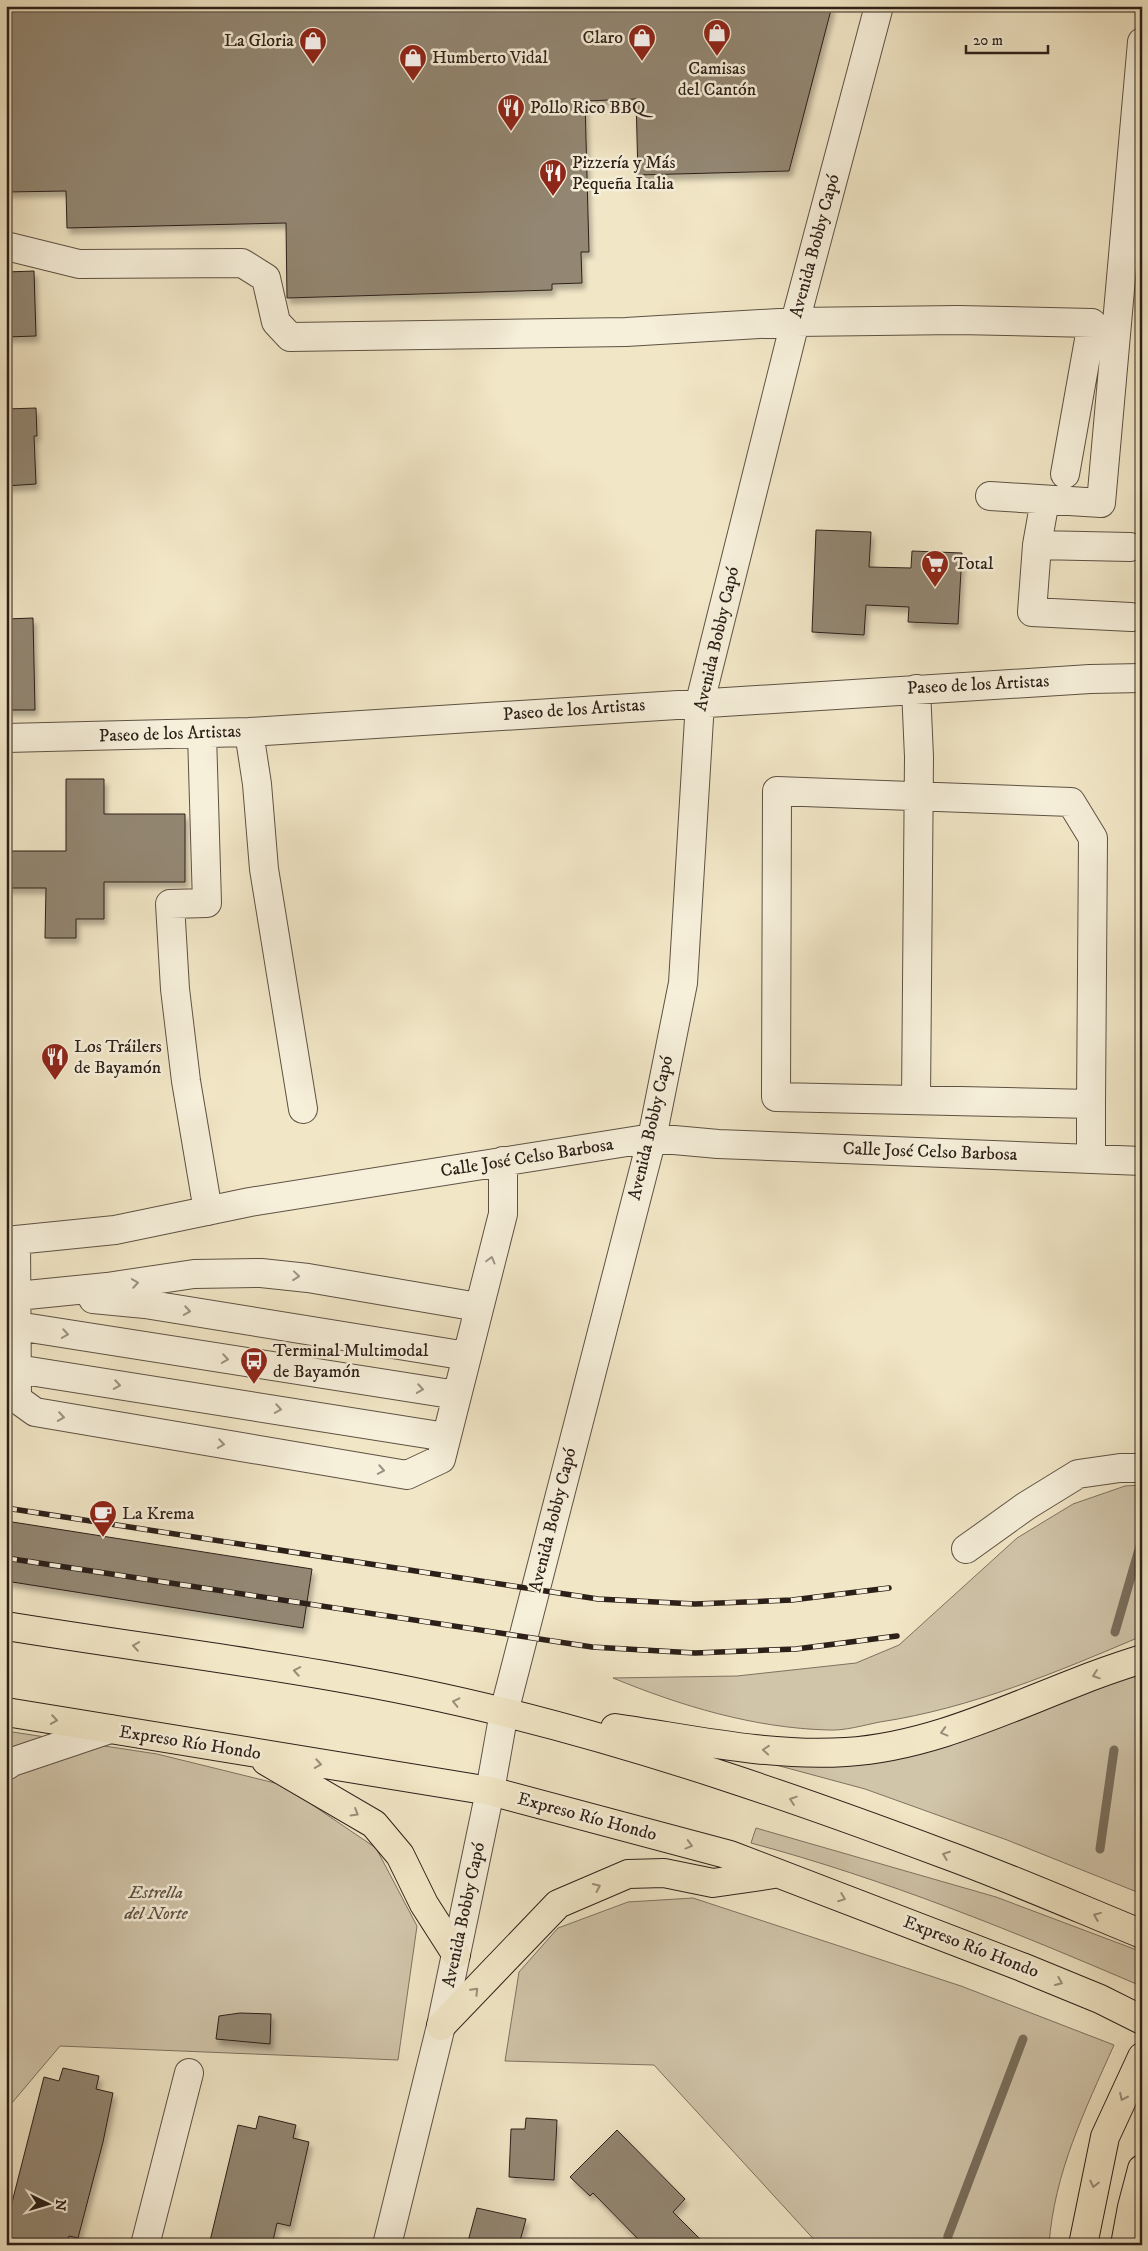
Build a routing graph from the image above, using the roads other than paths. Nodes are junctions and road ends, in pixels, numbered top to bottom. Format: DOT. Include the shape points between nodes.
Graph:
graph roads {
  1 [pos="879,6"];
  2 [pos="1142,42"];
  3 [pos="6,246"];
  4 [pos="794,322"];
  5 [pos="1065,474"];
  6 [pos="990,496"];
  7 [pos="1045,500"];
  8 [pos="1037,545"];
  9 [pos="1130,547"];
  10 [pos="1131,617"];
  11 [pos="1142,678"];
  12 [pos="916,689"];
  13 [pos="700,702"];
  14 [pos="248,732"];
  15 [pos="202,734"];
  16 [pos="6,738"];
  17 [pos="919,796"];
  18 [pos="916,1100"];
  19 [pos="1091,1104"];
  20 [pos="302,1109"];
  21 [pos="652,1138"];
  22 [pos="1091,1159"];
  23 [pos="503,1161"];
  24 [pos="1142,1161"];
  25 [pos="208,1211"];
  26 [pos="11,1240"];
  27 [pos="17,1296"];
  28 [pos="478,1308"];
  29 [pos="17,1326"];
  30 [pos="467,1356"];
  31 [pos="17,1369"];
  32 [pos="457,1395"];
  33 [pos="446,1437"];
  34 [pos="1142,1468"];
  35 [pos="966,1549"];
  36 [pos="6,1626"];
  37 [pos="1142,1659"];
  38 [pos="6,1712"];
  39 [pos="504,1712"];
  40 [pos="110,1729"];
  41 [pos="252,1753"];
  42 [pos="6,1766"];
  43 [pos="490,1792"];
  44 [pos="778,1873"];
  45 [pos="1142,1934"];
  46 [pos="456,1954"];
  47 [pos="1142,2020"];
  48 [pos="441,2026"];
  49 [pos="1142,2057"];
  50 [pos="189,2073"];
  51 [pos="1142,2169"];
  52 [pos="145,2245"];
  53 [pos="387,2245"];
  54 [pos="1083,2245"];
  55 [pos="1126,2245"];
  1 -- 4 [label="street, Avenida Bobby Capó"];
  2 -- 7 [label="street" via="1101,503"];
  3 -- 4 [label="street" via="79,264 242,263 266,278 276,322 290,337 626,332"];
  4 -- 5 [label="street" via="958,320 1092,323"];
  4 -- 13 [label="street, Avenida Bobby Capó"];
  6 -- 7 [label="street"];
  7 -- 8 [label="street"];
  8 -- 9 [label="street"];
  8 -- 10 [label="street" via="1032,612"];
  11 -- 12 [label="street, Paseo de los Artistas" via="1090,678"];
  12 -- 13 [label="street, Paseo de los Artistas"];
  12 -- 17 [label="street"];
  13 -- 14 [label="street, Paseo de los Artistas"];
  13 -- 21 [label="street, Avenida Bobby Capó" via="683,983"];
  14 -- 15 [label="street, Paseo de los Artistas"];
  14 -- 20 [label="street" via="257,784 264,869"];
  15 -- 16 [label="street, Paseo de los Artistas"];
  15 -- 25 [label="street" via="207,902 170,904 175,989 186,1081"];
  17 -- 18 [label="street"];
  17 -- 18 [label="street" via="777,791 776,1096"];
  17 -- 19 [label="street" via="1071,802 1093,838"];
  18 -- 19 [label="street"];
  19 -- 22 [label="street"];
  21 -- 22 [label="street, Calle José Celso Barbosa" via="718,1144"];
  21 -- 23 [label="street, Calle José Celso Barbosa"];
  21 -- 39 [label="street, Avenida Bobby Capó"];
  22 -- 24 [label="street, Calle José Celso Barbosa"];
  23 -- 25 [label="street, Calle José Celso Barbosa"];
  28 -- 23 [label="street, one-way" via="503,1214"];
  25 -- 26 [label="street, Calle José Celso Barbosa" via="115,1230"];
  26 -- 27 [label="street"];
  27 -- 28 [label="street, one-way" via="194,1274 261,1273 308,1278"];
  27 -- 29 [label="street"];
  27 -- 30 [label="street, one-way" via="77,1297 145,1304"];
  28 -- 30 [label="street"];
  29 -- 31 [label="street"];
  29 -- 32 [label="street, one-way"];
  30 -- 32 [label="street"];
  31 -- 33 [label="street, one-way"];
  31 -- 33 [label="street, one-way" via="17,1399 35,1412 408,1475 441,1459"];
  32 -- 33 [label="street"];
  34 -- 35 [label="street" via="1078,1474"];
  39 -- 36 [label="highway, one-way" via="220,1657"];
  37 -- 39 [label="highway, one-way" via="1078,1681 974,1724 848,1752 816,1754 758,1749"];
  38 -- 40 [label="highway, Expreso Río Hondo, one-way"];
  39 -- 43 [label="street, Avenida Bobby Capó"];
  45 -- 39 [label="highway, one-way" via="945,1854 684,1762"];
  40 -- 41 [label="highway, Expreso Río Hondo"];
  40 -- 42 [label="street"];
  41 -- 43 [label="highway, Expreso Río Hondo, one-way"];
  41 -- 46 [label="highway, one-way" via="374,1824 400,1855 424,1904"];
  43 -- 44 [label="highway, Expreso Río Hondo, one-way" via="730,1855"];
  43 -- 46 [label="street, Avenida Bobby Capó"];
  44 -- 47 [label="highway, Expreso Río Hondo, one-way" via="1022,1967"];
  48 -- 44 [label="highway, one-way" via="558,1904 628,1874 664,1873 713,1883"];
  46 -- 48 [label="street, Avenida Bobby Capó"];
  48 -- 53 [label="street, Avenida Bobby Capó"];
  49 -- 54 [label="highway, one-way" via="1105,2137"];
  50 -- 52 [label="street"];
  51 -- 55 [label="highway"];
}
